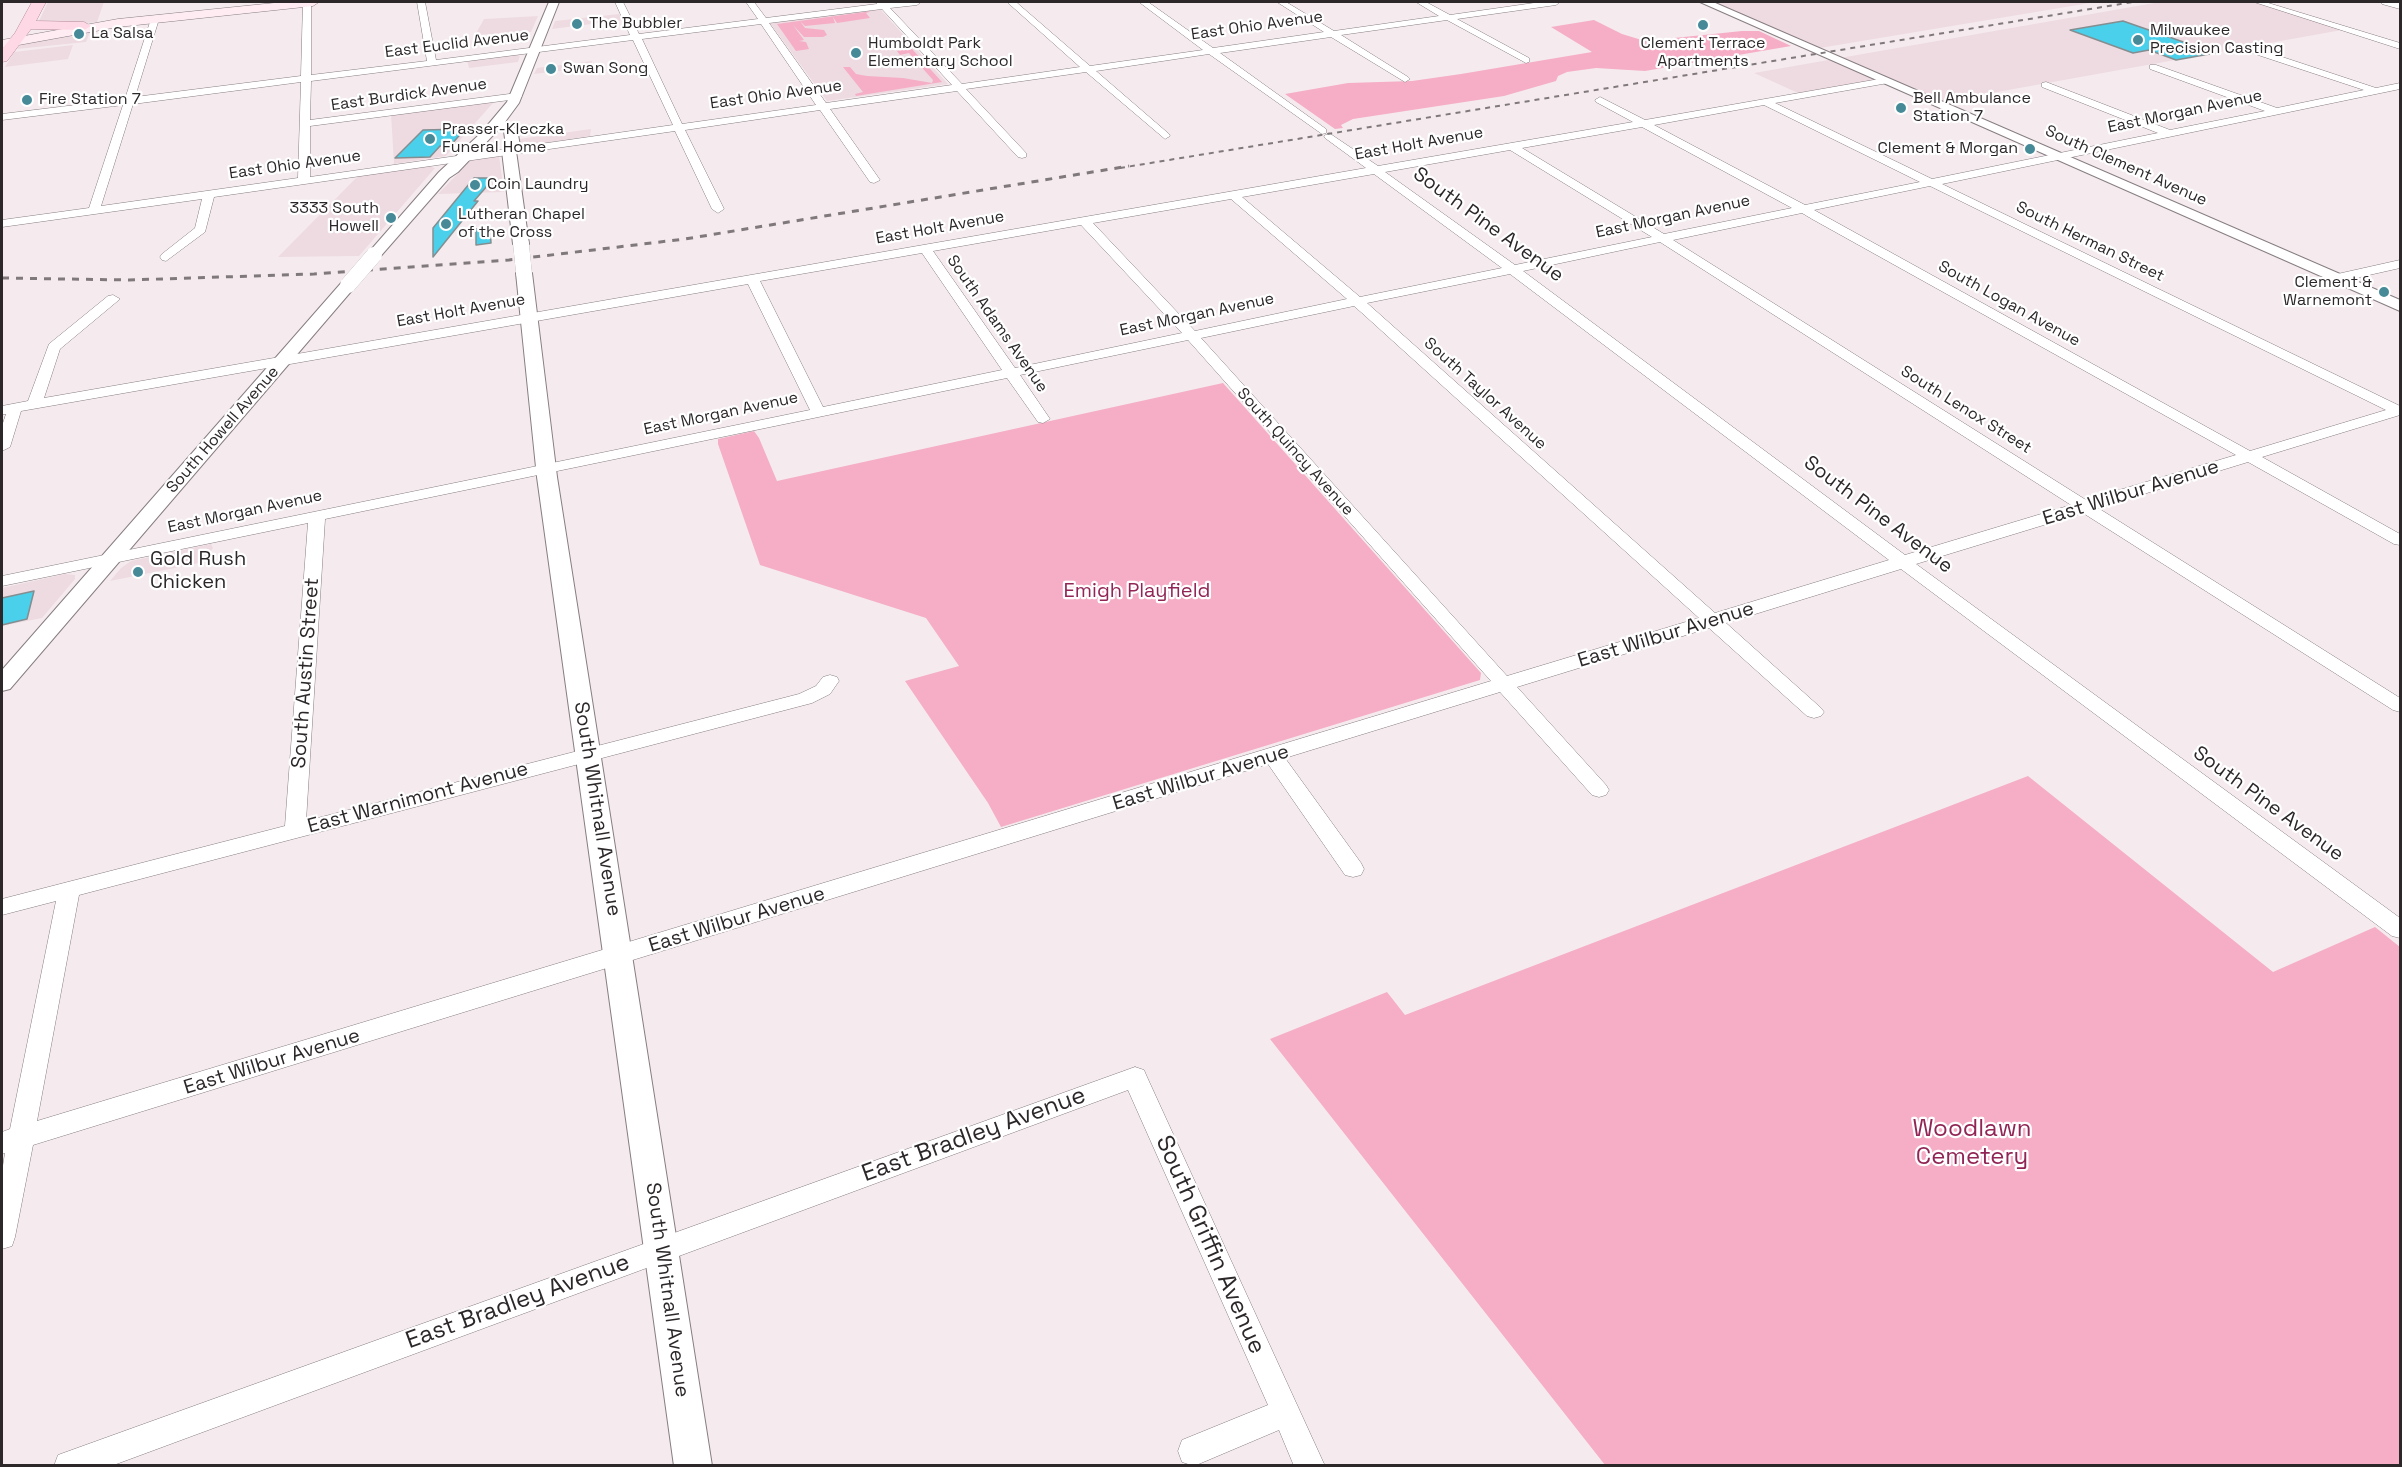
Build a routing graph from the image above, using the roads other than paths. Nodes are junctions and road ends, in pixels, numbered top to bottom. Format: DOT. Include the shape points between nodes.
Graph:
graph roads {
  1 [pos="39,2"];
  2 [pos="307,2"];
  3 [pos="313,2"];
  4 [pos="421,2"];
  5 [pos="554,2"];
  6 [pos="619,2"];
  7 [pos="750,2"];
  8 [pos="917,2"];
  9 [pos="1011,2"];
  10 [pos="1143,2"];
  11 [pos="1281,2"];
  12 [pos="1420,2"];
  13 [pos="1556,2"];
  14 [pos="1705,2"];
  15 [pos="2258,2"];
  16 [pos="2385,2"];
  17 [pos="882,4"];
  18 [pos="2400,6"];
  19 [pos="1446,17"];
  20 [pos="155,19"];
  21 [pos="763,21"];
  22 [pos="117,23"];
  23 [pos="84,26"];
  24 [pos="13,31"];
  25 [pos="1331,33"];
  26 [pos="636,36"];
  27 [pos="2400,46"];
  28 [pos="533,49"];
  29 [pos="2249,49"];
  30 [pos="1209,50"];
  31 [pos="2,58"];
  32 [pos="1526,60"];
  33 [pos="436,62"];
  34 [pos="2153,67"];
  35 [pos="1087,68"];
  36 [pos="305,79"];
  37 [pos="1405,80"];
  38 [pos="1885,81"];
  39 [pos="2046,85"];
  40 [pos="958,86"];
  41 [pos="2400,86"];
  42 [pos="2375,91"];
  43 [pos="511,96"];
  44 [pos="1600,100"];
  45 [pos="129,101"];
  46 [pos="1765,102"];
  47 [pos="823,105"];
  48 [pos="2275,111"];
  49 [pos="2,117"];
  50 [pos="497,123"];
  51 [pos="1642,123"];
  52 [pos="305,124"];
  53 [pos="678,126"];
  54 [pos="482,132"];
  55 [pos="2168,133"];
  56 [pos="1165,136"];
  57 [pos="1512,146"];
  58 [pos="509,151"];
  59 [pos="1022,155"];
  60 [pos="2057,156"];
  61 [pos="458,158"];
  62 [pos="1375,170"];
  63 [pos="304,180"];
  64 [pos="874,180"];
  65 [pos="1931,182"];
  66 [pos="209,194"];
  67 [pos="1233,195"];
  68 [pos="718,209"];
  69 [pos="1802,209"];
  70 [pos="94,211"];
  71 [pos="1084,221"];
  72 [pos="2,224"];
  73 [pos="1662,238"];
  74 [pos="925,249"];
  75 [pos="166,257"];
  76 [pos="2400,264"];
  77 [pos="1512,269"];
  78 [pos="2338,278"];
  79 [pos="752,279"];
  80 [pos="113,299"];
  81 [pos="1356,301"];
  82 [pos="2400,306"];
  83 [pos="528,318"];
  84 [pos="1191,335"];
  85 [pos="282,361"];
  86 [pos="1011,372"];
  87 [pos="34,405"];
  88 [pos="8,409"];
  89 [pos="2400,410"];
  90 [pos="818,412"];
  91 [pos="1043,419"];
  92 [pos="2,447"];
  93 [pos="2249,456"];
  94 [pos="546,468"];
  95 [pos="2085,507"];
  96 [pos="317,516"];
  97 [pos="2400,540"];
  98 [pos="111,558"];
  99 [pos="1904,563"];
  100 [pos="2,581"];
  101 [pos="1712,621"];
  102 [pos="830,681"];
  103 [pos="2,684"];
  104 [pos="1505,684"];
  105 [pos="2400,706"];
  106 [pos="1814,712"];
  107 [pos="588,753"];
  108 [pos="1273,756"];
  109 [pos="1599,790"];
  110 [pos="295,830"];
  111 [pos="1353,869"];
  112 [pos="69,890"];
  113 [pos="2,907"];
  114 [pos="2395,919"];
  115 [pos="619,956"];
  116 [pos="1135,1077"];
  117 [pos="11,1141"];
  118 [pos="2,1237"];
  119 [pos="661,1250"];
  120 [pos="1285,1413"];
  121 [pos="1193,1451"];
  122 [pos="69,1466"];
  123 [pos="693,1466"];
  124 [pos="1310,1466"];
  1 -- 24 [label="main road"];
  2 -- 3 [label="main road"];
  2 -- 20 [label="main road"];
  2 -- 36 [label="street"];
  4 -- 33 [label="street"];
  5 -- 28 [label="street, South Howell Avenue"];
  6 -- 26 [label="street"];
  7 -- 21 [label="street"];
  8 -- 17 [label="street, East Euclid Avenue"];
  9 -- 35 [label="street"];
  10 -- 30 [label="street, South Pine Avenue"];
  11 -- 25 [label="street"];
  12 -- 19 [label="street"];
  13 -- 19 [label="street, East Ohio Avenue"];
  14 -- 38 [label="street, South Clement Avenue"];
  15 -- 27 [label="street"];
  16 -- 18 [label="street"];
  17 -- 21 [label="street, East Euclid Avenue"];
  17 -- 40 [label="street"];
  19 -- 25 [label="street, East Ohio Avenue"];
  19 -- 32 [label="street"];
  20 -- 22 [label="main road"];
  20 -- 45 [label="street"];
  21 -- 26 [label="street, East Euclid Avenue"];
  21 -- 47 [label="street"];
  22 -- 23 [label="main road"];
  22 -- 24 [label="main road"];
  23 -- 24 [label="main road"];
  24 -- 31 [label="main road"];
  25 -- 30 [label="street, East Ohio Avenue"];
  25 -- 37 [label="street"];
  26 -- 28 [label="street, East Euclid Avenue"];
  26 -- 53 [label="street"];
  28 -- 33 [label="street, East Euclid Avenue"];
  28 -- 43 [label="street, South Howell Avenue" via="522,87"];
  29 -- 42 [label="street"];
  30 -- 35 [label="street, East Ohio Avenue"];
  30 -- 62 [label="street, South Pine Avenue"];
  33 -- 36 [label="street, East Euclid Avenue"];
  34 -- 48 [label="street"];
  35 -- 40 [label="street, East Ohio Avenue"];
  35 -- 56 [label="street"];
  36 -- 45 [label="street, East Euclid Avenue"];
  36 -- 52 [label="street"];
  38 -- 46 [label="street, East Holt Avenue"];
  38 -- 60 [label="street, South Clement Avenue"];
  39 -- 55 [label="street"];
  40 -- 47 [label="street, East Ohio Avenue"];
  40 -- 59 [label="street"];
  41 -- 42 [label="street, East Morgan Avenue"];
  42 -- 48 [label="street, East Morgan Avenue"];
  43 -- 50 [label="street, South Howell Avenue"];
  43 -- 52 [label="street, East Burdick Avenue"];
  43 -- 54 [label="street, South Howell Avenue"];
  44 -- 51 [label="street, South Logan Avenue"];
  45 -- 49 [label="street, East Euclid Avenue"];
  45 -- 70 [label="street"];
  46 -- 51 [label="street, East Holt Avenue"];
  46 -- 65 [label="street, South Herman Street"];
  47 -- 53 [label="street, East Ohio Avenue"];
  47 -- 64 [label="street"];
  48 -- 55 [label="street, East Morgan Avenue"];
  50 -- 54 [label="street, South Howell Avenue"];
  50 -- 58 [label="street, South Whitnall Avenue" via="510,129 513,146"];
  51 -- 57 [label="street, East Holt Avenue"];
  51 -- 69 [label="street, South Logan Avenue"];
  52 -- 63 [label="street"];
  53 -- 58 [label="street, East Ohio Avenue"];
  53 -- 68 [label="street"];
  54 -- 58 [label="street"];
  54 -- 61 [label="street, South Howell Avenue"];
  55 -- 60 [label="street, East Morgan Avenue"];
  57 -- 62 [label="street, East Holt Avenue"];
  57 -- 73 [label="street, South Lenox Street"];
  58 -- 61 [label="street, East Ohio Avenue"];
  58 -- 83 [label="street, South Whitnall Avenue, bridge"];
  60 -- 65 [label="street, East Morgan Avenue"];
  60 -- 78 [label="street, South Clement Avenue"];
  61 -- 63 [label="street, East Ohio Avenue"];
  61 -- 85 [label="street, South Howell Avenue, bridge" via="453,169"];
  62 -- 67 [label="street, East Holt Avenue"];
  62 -- 77 [label="street, South Pine Avenue"];
  63 -- 66 [label="street, East Ohio Avenue"];
  65 -- 69 [label="street, East Morgan Avenue"];
  65 -- 89 [label="street, South Herman Street"];
  66 -- 70 [label="street, East Ohio Avenue"];
  66 -- 75 [label="street" via="201,229"];
  67 -- 71 [label="street, East Holt Avenue"];
  67 -- 81 [label="street, South Taylor Avenue"];
  69 -- 73 [label="street, East Morgan Avenue"];
  69 -- 93 [label="street, South Logan Avenue"];
  70 -- 72 [label="street, East Ohio Avenue"];
  71 -- 74 [label="street, East Holt Avenue"];
  71 -- 84 [label="street, South Quincy Avenue"];
  73 -- 77 [label="street, East Morgan Avenue"];
  73 -- 95 [label="street, South Lenox Street"];
  74 -- 79 [label="street, East Holt Avenue"];
  74 -- 86 [label="street, South Adams Avenue"];
  76 -- 78 [label="street"];
  77 -- 81 [label="street, East Morgan Avenue"];
  77 -- 99 [label="street, South Pine Avenue"];
  78 -- 82 [label="street, South Clement Avenue"];
  79 -- 83 [label="street, East Holt Avenue"];
  79 -- 90 [label="street"];
  80 -- 87 [label="street" via="54,346"];
  81 -- 84 [label="street, East Morgan Avenue"];
  81 -- 101 [label="street, South Taylor Avenue"];
  83 -- 85 [label="street, East Holt Avenue"];
  83 -- 94 [label="street, South Whitnall Avenue"];
  84 -- 86 [label="street, East Morgan Avenue"];
  84 -- 104 [label="street, South Quincy Avenue"];
  85 -- 87 [label="street, East Holt Avenue"];
  85 -- 98 [label="street, South Howell Avenue"];
  86 -- 90 [label="street, East Morgan Avenue"];
  86 -- 91 [label="street, South Adams Avenue"];
  87 -- 88 [label="street, East Holt Avenue"];
  88 -- 92 [label="street"];
  89 -- 93 [label="street, East Wilbur Avenue"];
  90 -- 94 [label="street, East Morgan Avenue"];
  93 -- 95 [label="street, East Wilbur Avenue"];
  93 -- 97 [label="street, South Logan Avenue"];
  94 -- 96 [label="street, East Morgan Avenue"];
  94 -- 107 [label="street, South Whitnall Avenue"];
  95 -- 99 [label="street, East Wilbur Avenue"];
  95 -- 105 [label="street, South Lenox Street"];
  96 -- 98 [label="street, East Morgan Avenue"];
  96 -- 110 [label="street, South Austin Street"];
  98 -- 100 [label="street, East Morgan Avenue"];
  98 -- 103 [label="street, South Howell Avenue"];
  99 -- 101 [label="street, East Wilbur Avenue"];
  99 -- 114 [label="street, South Pine Avenue"];
  101 -- 104 [label="street, East Wilbur Avenue"];
  101 -- 106 [label="street, South Taylor Avenue"];
  102 -- 107 [label="street, East Warnimont Avenue" via="823,690 804,699"];
  104 -- 108 [label="street, East Wilbur Avenue"];
  104 -- 109 [label="street, South Quincy Avenue"];
  107 -- 110 [label="street, East Warnimont Avenue"];
  107 -- 115 [label="street, South Whitnall Avenue"];
  108 -- 111 [label="street"];
  108 -- 115 [label="street, East Wilbur Avenue"];
  110 -- 112 [label="street, East Warnimont Avenue"];
  112 -- 113 [label="street, East Warnimont Avenue"];
  112 -- 117 [label="street"];
  115 -- 117 [label="street, East Wilbur Avenue"];
  115 -- 119 [label="street, South Whitnall Avenue"];
  116 -- 119 [label="street, East Bradley Avenue"];
  116 -- 120 [label="street, South Griffin Avenue"];
  117 -- 118 [label="street"];
  119 -- 122 [label="street, East Bradley Avenue"];
  119 -- 123 [label="street, South Whitnall Avenue"];
  120 -- 121 [label="street"];
  120 -- 124 [label="street, South Griffin Avenue"];
}
